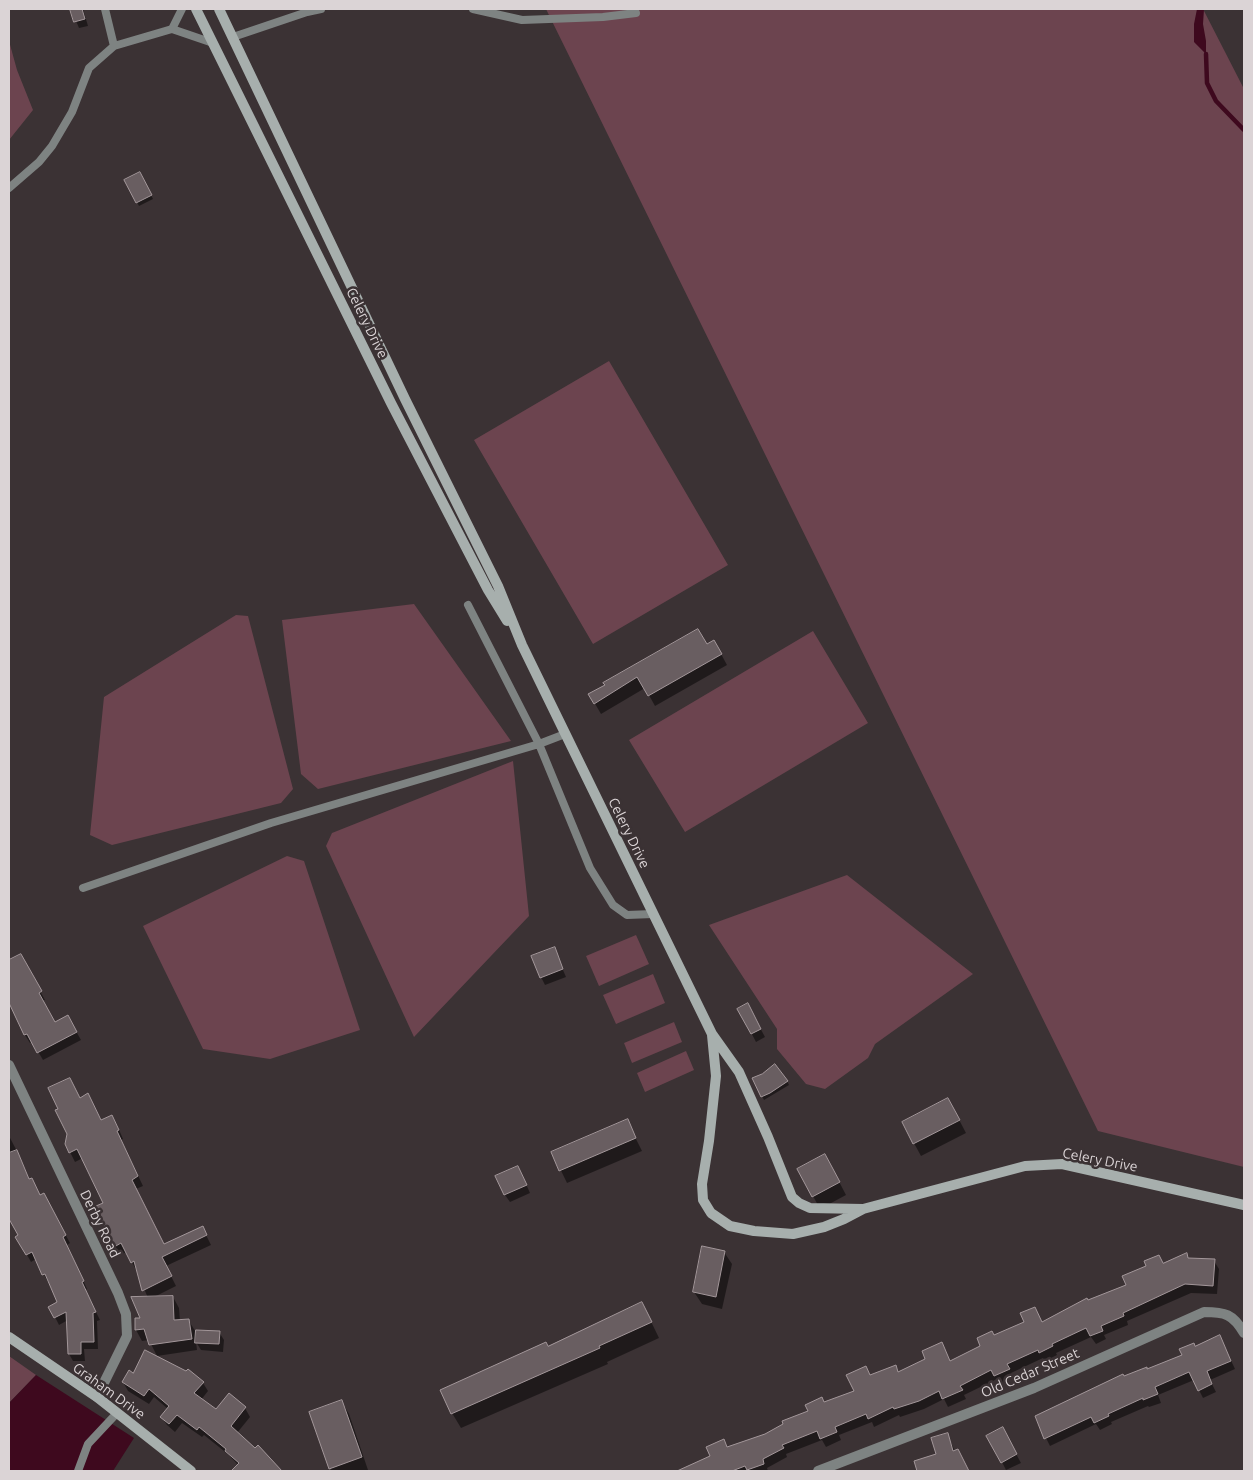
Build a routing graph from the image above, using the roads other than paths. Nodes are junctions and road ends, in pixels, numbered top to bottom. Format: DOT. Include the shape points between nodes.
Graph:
graph roads {
  1 [pos="105,9"];
  2 [pos="182,9"];
  3 [pos="196,9"];
  4 [pos="220,9"];
  5 [pos="321,9"];
  6 [pos="473,9"];
  7 [pos="636,12"];
  8 [pos="172,29"];
  9 [pos="233,37"];
  10 [pos="213,43"];
  11 [pos="114,46"];
  12 [pos="9,188"];
  13 [pos="468,604"];
  14 [pos="522,645"];
  15 [pos="565,734"];
  16 [pos="539,744"];
  17 [pos="83,888"];
  18 [pos="653,914"];
  19 [pos="712,1034"];
  20 [pos="9,1065"];
  21 [pos="1244,1205"];
  22 [pos="862,1209"];
  23 [pos="1244,1333"];
  24 [pos="9,1338"];
  25 [pos="97,1397"];
  26 [pos="117,1413"];
  27 [pos="78,1471"];
  28 [pos="191,1471"];
  29 [pos="818,1471"];
  1 -- 11 [label="lane"];
  2 -- 8 [label="lane"];
  3 -- 10 [label="street, Celery Drive"];
  4 -- 9 [label="street, Celery Drive"];
  5 -- 9 [label="lane"];
  6 -- 7 [label="lane" via="522,20 603,17"];
  8 -- 10 [label="lane"];
  8 -- 11 [label="lane"];
  9 -- 14 [label="street, Celery Drive" via="498,586"];
  10 -- 14 [label="street, Celery Drive" via="405,429 488,590"];
  11 -- 12 [label="lane" via="89,68 72,112 52,146"];
  13 -- 16 [label="lane"];
  14 -- 15 [label="street, Celery Drive"];
  15 -- 16 [label="lane"];
  15 -- 18 [label="street, Celery Drive"];
  16 -- 17 [label="lane" via="271,823"];
  16 -- 18 [label="lane" via="590,868 602,889 613,905 627,915"];
  18 -- 19 [label="street, Celery Drive"];
  19 -- 22 [label="street, Celery Drive" via="738,1072 792,1197 810,1208"];
  19 -- 22 [label="street, Celery Drive" via="716,1076 702,1184 703,1200 711,1212 730,1226 793,1234 844,1220"];
  20 -- 25 [label="street, Derby Road" via="126,1314 127,1336"];
  21 -- 22 [label="street, Celery Drive" via="1062,1164 1025,1166"];
  23 -- 29 [label="street, Old Cedar Street" via="1238,1321 1223,1312 1204,1312 1034,1388"];
  24 -- 25 [label="street, Graham Drive"];
  25 -- 26 [label="street, Graham Drive"];
  26 -- 27 [label="lane" via="88,1444"];
  26 -- 28 [label="street, Graham Drive"];
}
